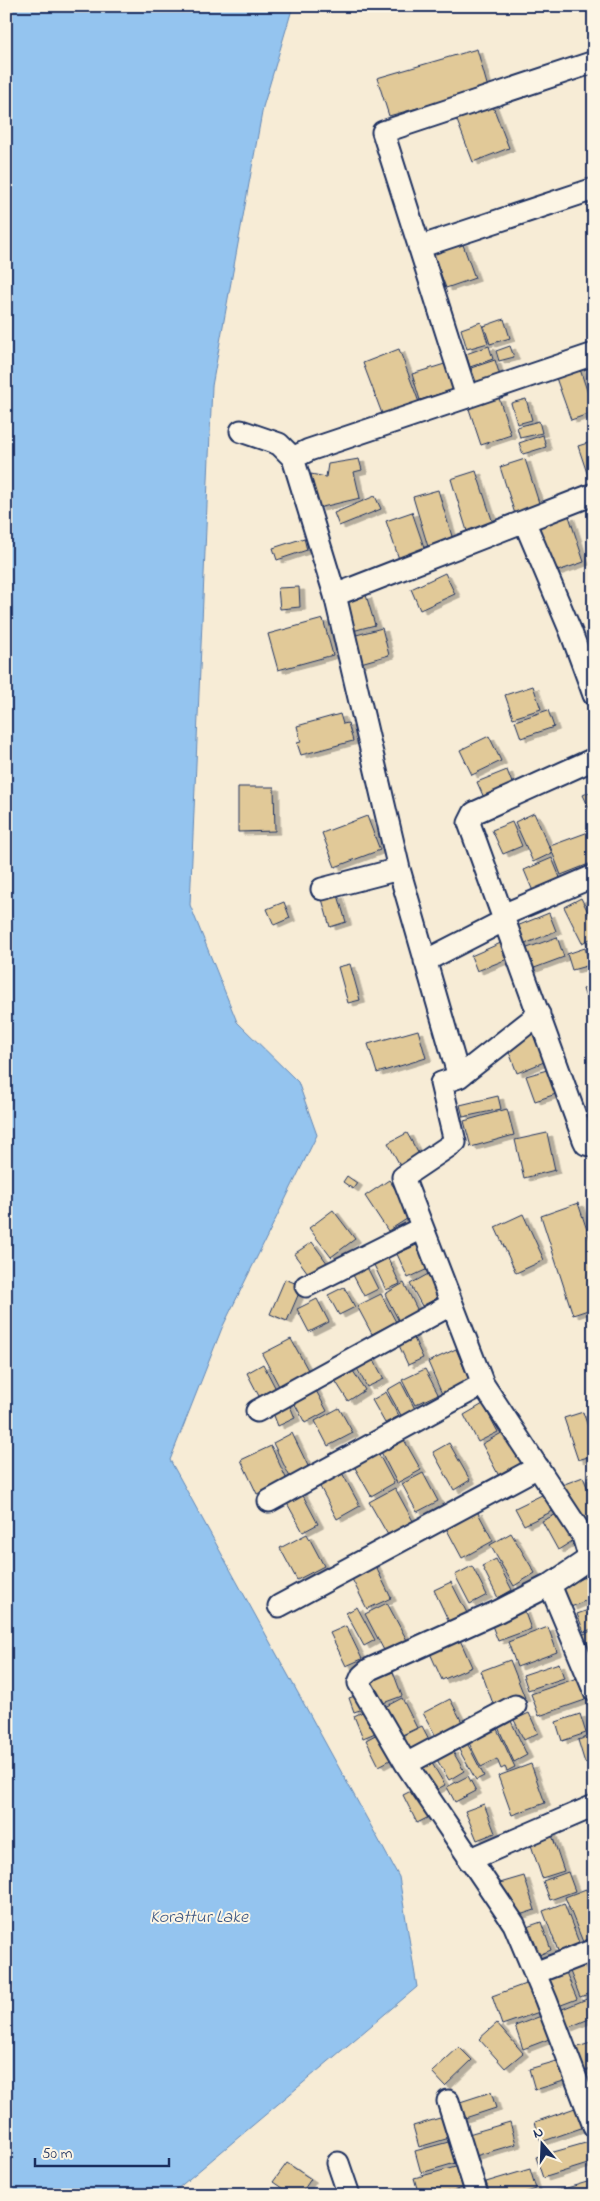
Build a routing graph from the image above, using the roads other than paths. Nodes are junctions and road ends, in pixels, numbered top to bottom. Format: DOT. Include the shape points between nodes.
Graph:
graph roads {
  1 [pos="594,62"];
  2 [pos="594,189"];
  3 [pos="419,247"];
  4 [pos="594,354"];
  5 [pos="466,396"];
  6 [pos="241,431"];
  7 [pos="293,458"];
  8 [pos="594,494"];
  9 [pos="525,523"];
  10 [pos="335,595"];
  11 [pos="594,695"];
  12 [pos="594,759"];
  13 [pos="399,869"];
  14 [pos="594,876"];
  15 [pos="322,890"];
  16 [pos="504,917"];
  17 [pos="425,961"];
  18 [pos="540,1014"];
  19 [pos="459,1077"];
  20 [pos="594,1146"];
  21 [pos="422,1228"];
  22 [pos="306,1286"];
  23 [pos="452,1304"];
  24 [pos="483,1384"];
  25 [pos="257,1412"];
  26 [pos="538,1466"];
  27 [pos="269,1501"];
  28 [pos="589,1534"];
  29 [pos="550,1585"];
  30 [pos="279,1606"];
  31 [pos="594,1690"];
  32 [pos="516,1706"];
  33 [pos="406,1764"];
  34 [pos="594,1806"];
  35 [pos="469,1860"];
  36 [pos="594,1950"];
  37 [pos="534,1973"];
  38 [pos="448,2101"];
  39 [pos="594,2126"];
  40 [pos="338,2163"];
  41 [pos="350,2195"];
  42 [pos="477,2195"];
  1 -- 3 [label="street" via="383,132"];
  2 -- 3 [label="street"];
  3 -- 5 [label="street"];
  4 -- 5 [label="street"];
  5 -- 7 [label="street"];
  6 -- 7 [label="street" via="279,444"];
  7 -- 10 [label="street"];
  8 -- 9 [label="street"];
  9 -- 10 [label="street"];
  9 -- 11 [label="street"];
  10 -- 13 [label="street"];
  12 -- 16 [label="street" via="471,816 469,823"];
  13 -- 15 [label="street"];
  13 -- 17 [label="street"];
  14 -- 16 [label="street"];
  16 -- 17 [label="street"];
  16 -- 18 [label="street"];
  17 -- 19 [label="street"];
  18 -- 19 [label="street"];
  18 -- 20 [label="street" via="584,1140"];
  19 -- 21 [label="street" via="441,1083 455,1142 403,1177"];
  21 -- 22 [label="street"];
  21 -- 23 [label="street"];
  23 -- 24 [label="street"];
  23 -- 25 [label="street"];
  24 -- 26 [label="street"];
  24 -- 27 [label="street"];
  26 -- 28 [label="street"];
  26 -- 30 [label="street"];
  28 -- 29 [label="street" via="587,1560"];
  29 -- 31 [label="street"];
  29 -- 33 [label="street" via="377,1665 362,1676 359,1683"];
  32 -- 33 [label="street"];
  33 -- 35 [label="street"];
  34 -- 35 [label="street"];
  35 -- 37 [label="street" via="514,1924"];
  36 -- 37 [label="street"];
  37 -- 39 [label="street"];
  38 -- 42 [label="street"];
  40 -- 41 [label="street"];
}
